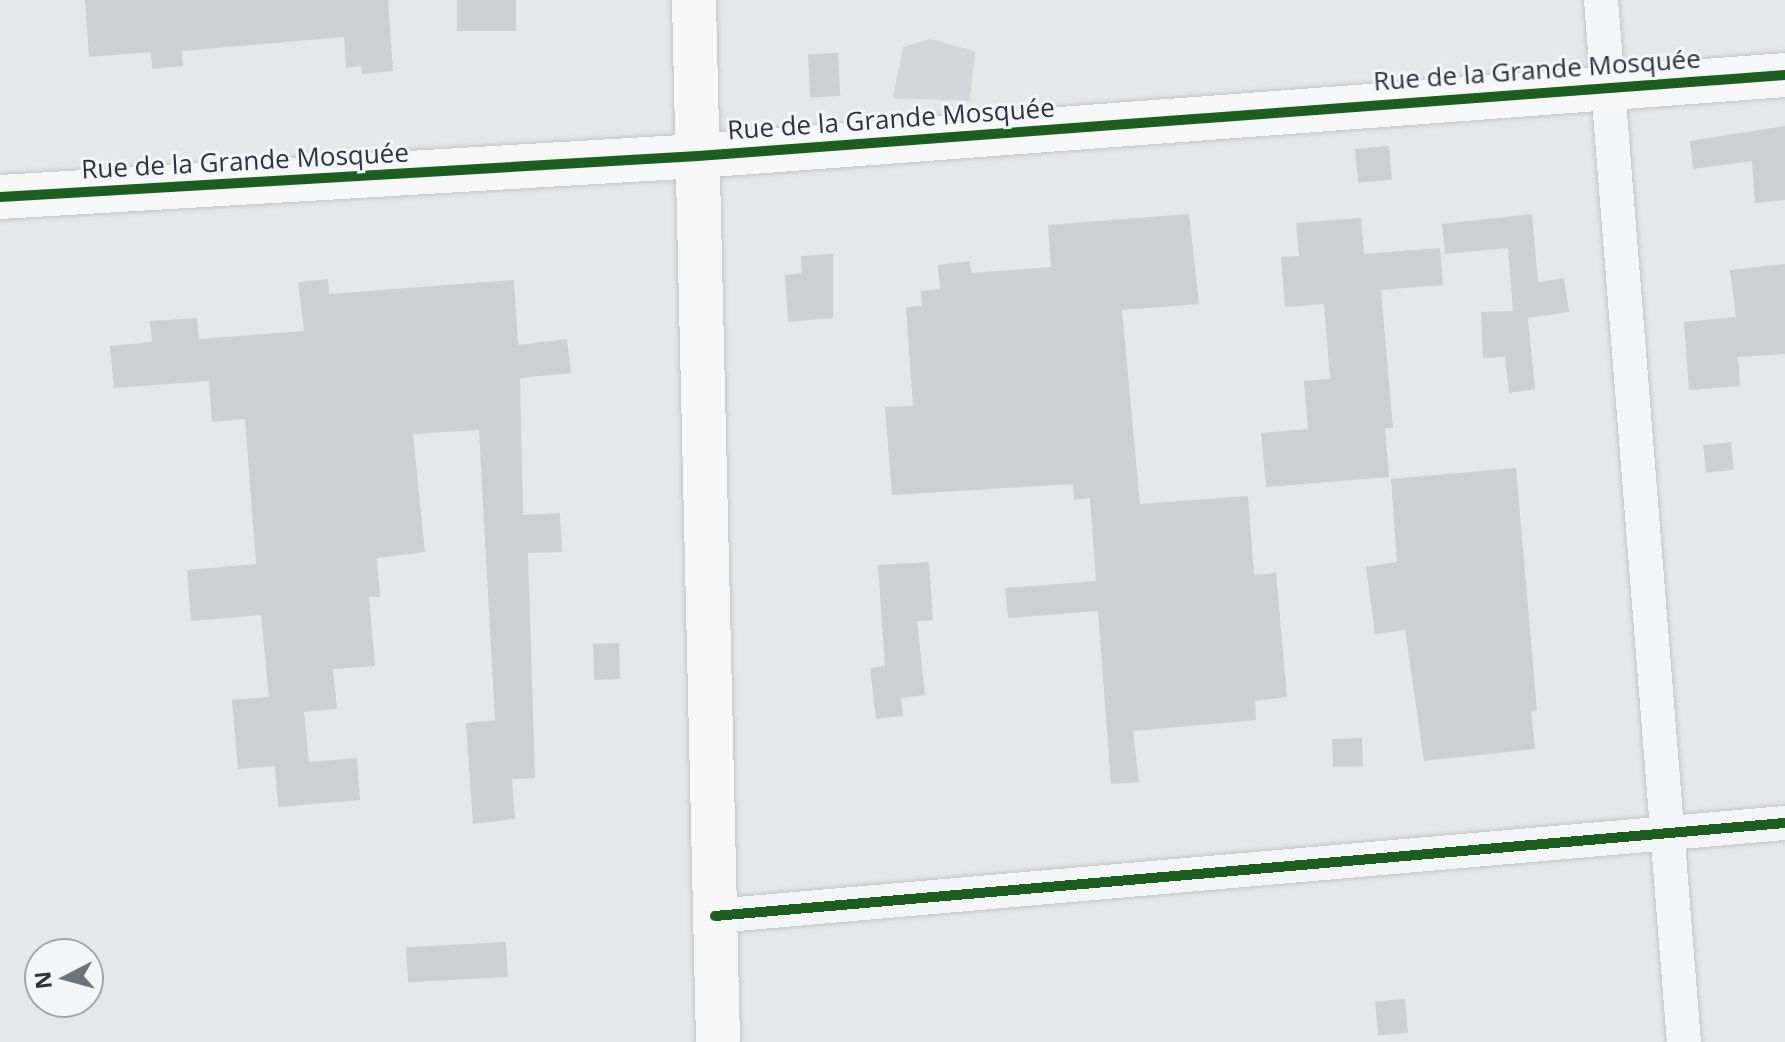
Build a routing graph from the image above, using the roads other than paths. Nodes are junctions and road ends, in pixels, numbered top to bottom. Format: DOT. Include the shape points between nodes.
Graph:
graph roads {
  1 [pos="694,0"];
  2 [pos="1601,0"];
  3 [pos="1785,75"];
  4 [pos="1607,86"];
  5 [pos="698,156"];
  6 [pos="0,197"];
  7 [pos="1785,823"];
  8 [pos="1664,833"];
  9 [pos="715,916"];
  10 [pos="718,1042"];
  11 [pos="1684,1042"];
  1 -- 5 [label="street"];
  2 -- 4 [label="street"];
  3 -- 4 [label="street, Rue de la Grande Mosquée"];
  4 -- 5 [label="street, Rue de la Grande Mosquée"];
  4 -- 8 [label="street"];
  5 -- 6 [label="street, Rue de la Grande Mosquée"];
  5 -- 9 [label="street"];
  7 -- 8 [label="street"];
  8 -- 9 [label="street"];
  8 -- 11 [label="street"];
  9 -- 10 [label="street"];
}
